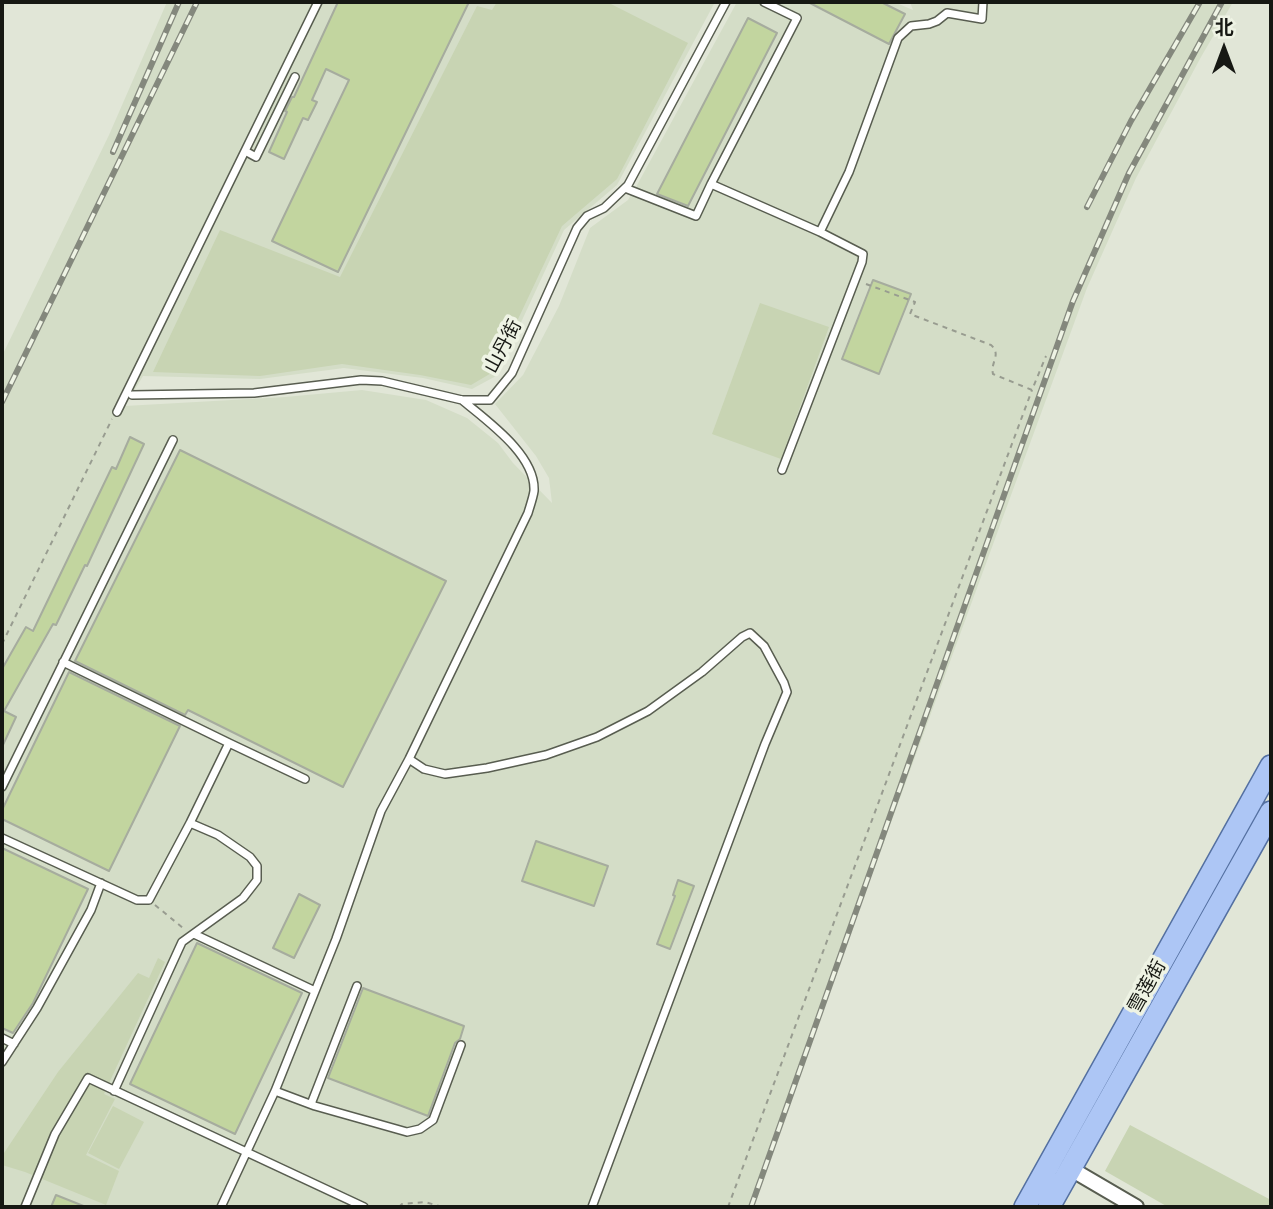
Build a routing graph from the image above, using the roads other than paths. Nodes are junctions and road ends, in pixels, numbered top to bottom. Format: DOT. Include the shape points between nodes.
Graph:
graph roads {
  1 [pos="318,2"];
  2 [pos="726,2"];
  3 [pos="764,2"];
  4 [pos="983,2"];
  5 [pos="295,77"];
  6 [pos="278,84"];
  7 [pos="289,90"];
  8 [pos="245,151"];
  9 [pos="711,184"];
  10 [pos="625,188"];
  11 [pos="820,232"];
  12 [pos="132,395"];
  13 [pos="463,400"];
  14 [pos="117,412"];
  15 [pos="173,440"];
  16 [pos="782,470"];
  17 [pos="63,662"];
  18 [pos="229,743"];
  19 [pos="409,759"];
  20 [pos="1271,766"];
  21 [pos="305,779"];
  22 [pos="2,787"];
  23 [pos="1271,812"];
  24 [pos="190,823"];
  25 [pos="2,838"];
  26 [pos="102,883"];
  27 [pos="194,934"];
  28 [pos="357,986"];
  29 [pos="315,991"];
  30 [pos="2,1038"];
  31 [pos="14,1044"];
  32 [pos="461,1045"];
  33 [pos="2,1062"];
  34 [pos="114,1091"];
  35 [pos="275,1091"];
  36 [pos="311,1104"];
  37 [pos="247,1153"];
  38 [pos="1071,1169"];
  39 [pos="25,1207"];
  40 [pos="221,1207"];
  41 [pos="364,1207"];
  42 [pos="593,1207"];
  43 [pos="1025,1207"];
  44 [pos="1049,1207"];
  45 [pos="1136,1207"];
  1 -- 6 [label="lane"];
  2 -- 10 [label="lane, 山丹街"];
  3 -- 9 [label="lane" via="797,18"];
  4 -- 11 [label="lane" via="982,19 947,13 929,24 911,26 898,38 849,172"];
  5 -- 7 [label="lane"];
  6 -- 7 [label="lane"];
  6 -- 8 [label="lane"];
  7 -- 8 [label="lane" via="256,157"];
  8 -- 14 [label="lane"];
  9 -- 10 [label="lane" via="696,216"];
  9 -- 11 [label="lane"];
  10 -- 13 [label="lane, 山丹街" via="577,228 512,373 490,400"];
  11 -- 16 [label="lane" via="863,254 862,262"];
  12 -- 13 [label="lane, 山丹街" via="254,393 361,380"];
  13 -- 19 [label="lane" via="512,443 531,472 534,491 528,513"];
  15 -- 17 [label="lane"];
  17 -- 18 [label="lane"];
  17 -- 22 [label="lane"];
  18 -- 21 [label="lane"];
  18 -- 24 [label="lane"];
  19 -- 29 [label="lane" via="381,811"];
  19 -- 42 [label="lane" via="445,774 546,755 597,737 649,711 750,633 764,646 784,683 787,692"];
  20 -- 43 [label="main road, 雪莲街"];
  23 -- 38 [label="main road, 雪莲街"];
  24 -- 26 [label="lane" via="149,900 136,900"];
  24 -- 27 [label="lane" via="218,835 257,866 257,880 243,898"];
  25 -- 26 [label="lane"];
  26 -- 31 [label="lane"];
  27 -- 29 [label="lane"];
  27 -- 34 [label="lane" via="182,942"];
  28 -- 36 [label="lane"];
  29 -- 35 [label="lane"];
  30 -- 31 [label="lane"];
  31 -- 33 [label="lane"];
  32 -- 36 [label="lane" via="433,1120 420,1129 407,1132"];
  34 -- 37 [label="lane"];
  34 -- 39 [label="lane" via="88,1078 55,1134"];
  35 -- 36 [label="lane"];
  35 -- 37 [label="lane"];
  37 -- 40 [label="lane"];
  37 -- 41 [label="lane"];
  38 -- 44 [label="main road, 雪莲街"];
  38 -- 45 [label="street"];
}
